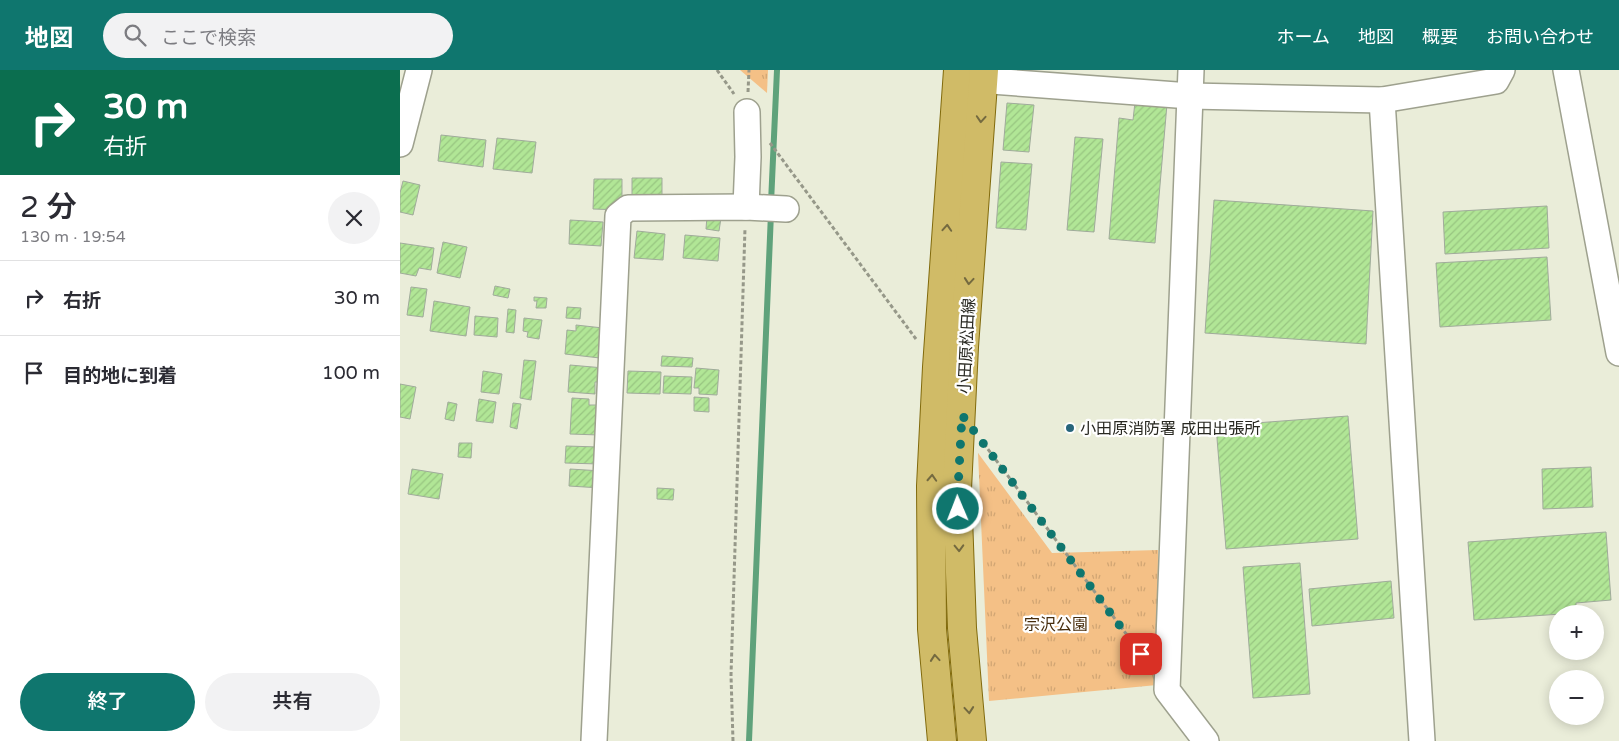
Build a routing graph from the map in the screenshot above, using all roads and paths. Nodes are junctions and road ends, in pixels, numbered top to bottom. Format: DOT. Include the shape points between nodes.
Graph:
graph roads {
  1 [pos="419,70"];
  2 [pos="717,70"];
  3 [pos="1191,70"];
  4 [pos="1502,70"];
  5 [pos="1566,70"];
  6 [pos="957,74"];
  7 [pos="984,75"];
  8 [pos="1190,96"];
  9 [pos="1382,100"];
  10 [pos="747,112"];
  11 [pos="768,141"];
  12 [pos="400,144"];
  13 [pos="746,207"];
  14 [pos="786,209"];
  15 [pos="1619,353"];
  16 [pos="937,367"];
  17 [pos="962,415"];
  18 [pos="1167,690"];
  19 [pos="1200,740"];
  20 [pos="594,741"];
  21 [pos="733,741"];
  22 [pos="942,741"];
  23 [pos="972,741"];
  24 [pos="1422,741"];
  1 -- 12 [label="street"];
  2 -- 10 [label="path"];
  3 -- 8 [label="street"];
  4 -- 9 [label="street" via="1496,81"];
  5 -- 15 [label="street"];
  6 -- 7 [label="street"];
  16 -- 6 [label="main road, 小田原松田線, one-way"];
  7 -- 8 [label="street"];
  7 -- 17 [label="main road, 小田原松田線, one-way"];
  8 -- 9 [label="street"];
  8 -- 18 [label="street"];
  9 -- 24 [label="street"];
  10 -- 13 [label="street"];
  11 -- 16 [label="path"];
  13 -- 14 [label="street"];
  13 -- 20 [label="street" via="628,208 618,216"];
  13 -- 21 [label="path" via="731,674"];
  22 -- 16 [label="main road, 小田原松田線, one-way" via="932,619 931,486"];
  17 -- 18 [label="path"];
  17 -- 23 [label="main road, 小田原松田線, one-way" via="958,499 962,628"];
  18 -- 19 [label="street"];
}
